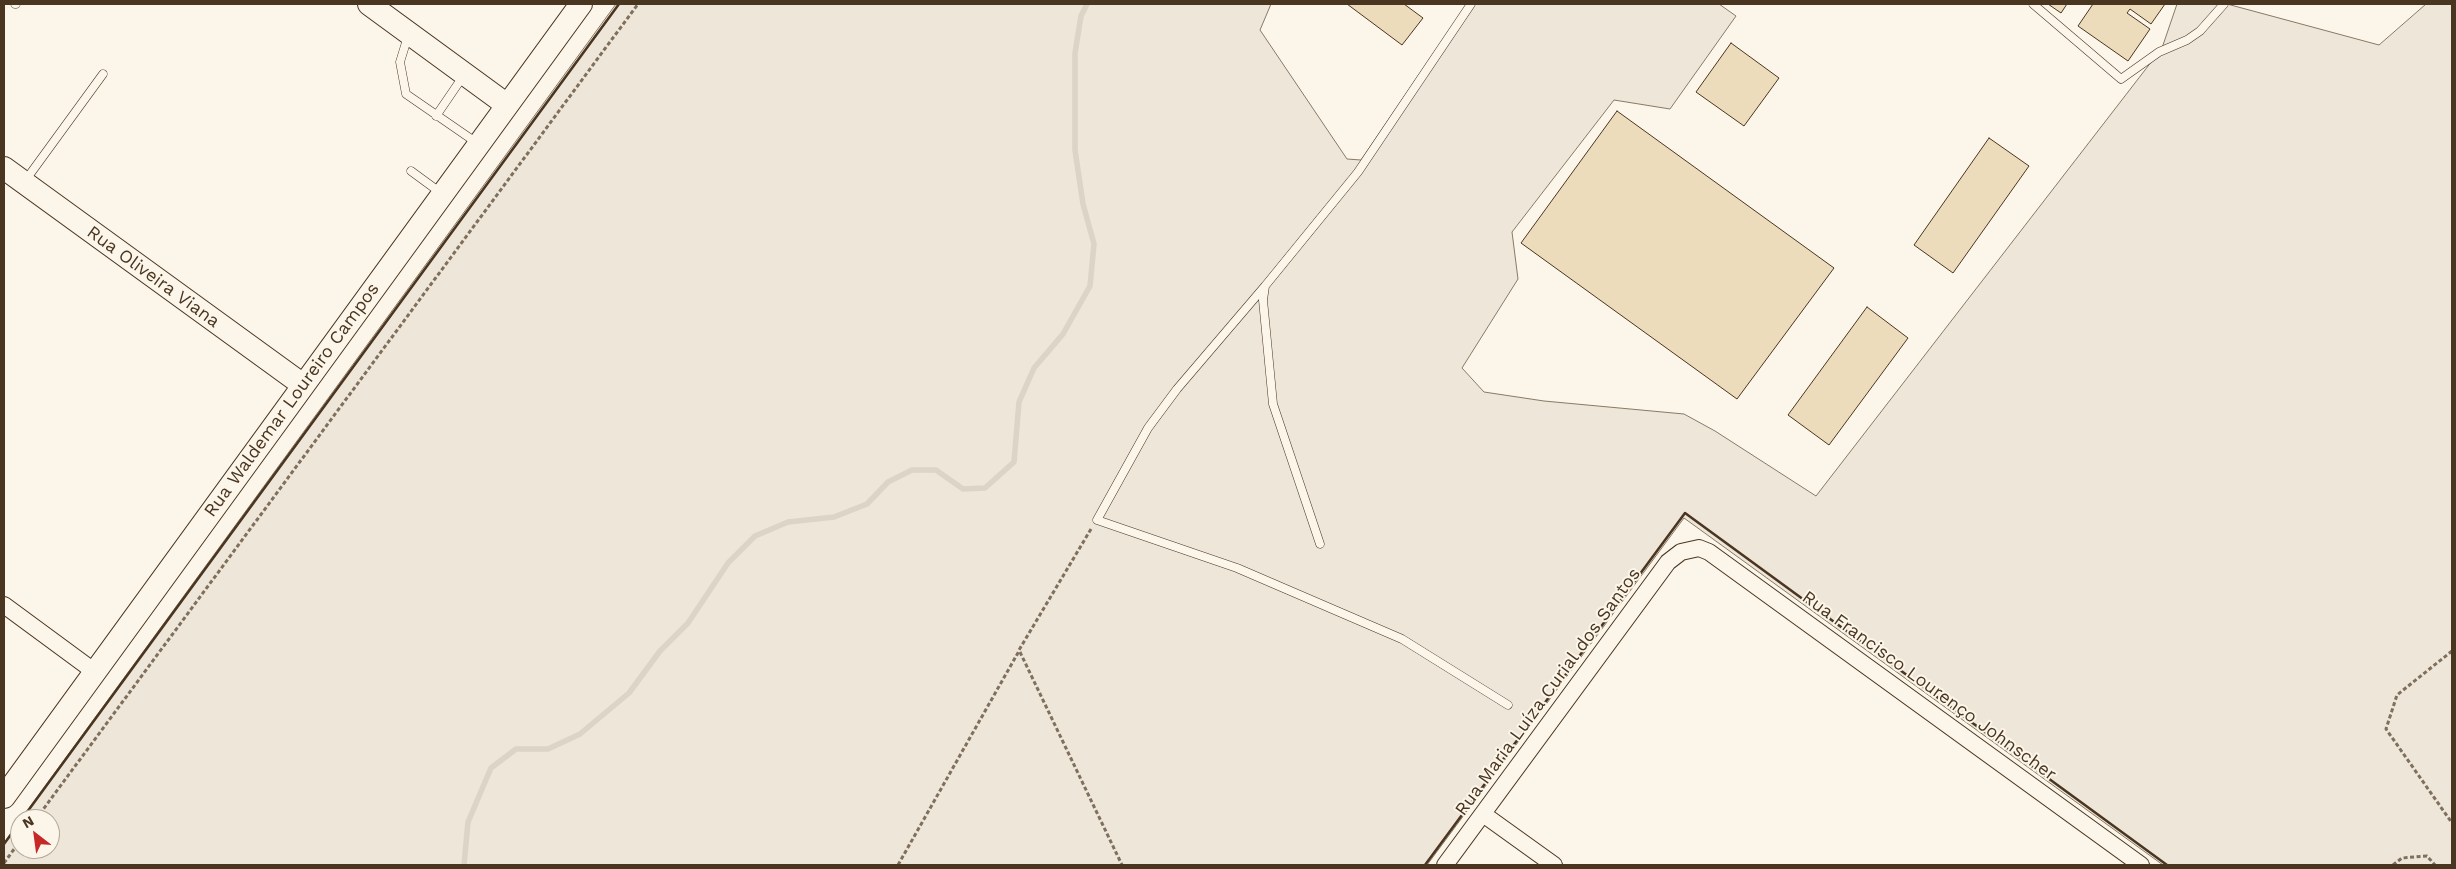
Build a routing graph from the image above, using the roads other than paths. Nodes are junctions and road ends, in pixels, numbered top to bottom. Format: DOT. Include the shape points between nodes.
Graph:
graph roads {
  1 [pos="369,4"];
  2 [pos="581,4"];
  3 [pos="1472,4"];
  4 [pos="2033,4"];
  5 [pos="2224,4"];
  6 [pos="410,33"];
  7 [pos="103,74"];
  8 [pos="465,74"];
  9 [pos="507,105"];
  10 [pos="429,111"];
  11 [pos="436,116"];
  12 [pos="423,119"];
  13 [pos="478,145"];
  14 [pos="4,168"];
  15 [pos="411,171"];
  16 [pos="24,182"];
  17 [pos="442,194"];
  18 [pos="1265,286"];
  19 [pos="303,385"];
  20 [pos="1320,544"];
  21 [pos="1689,549"];
  22 [pos="4,606"];
  23 [pos="95,672"];
  24 [pos="1508,705"];
  25 [pos="4,797"];
  26 [pos="1483,814"];
  27 [pos="1445,865"];
  28 [pos="1554,865"];
  29 [pos="2142,865"];
  1 -- 6 [label="main road"];
  2 -- 9 [label="main road, Rua Waldemar Loureiro Campos"];
  3 -- 18 [label="lane" via="1358,172"];
  4 -- 5 [label="lane" via="2121,79 2159,52 2200,31"];
  6 -- 8 [label="main road"];
  6 -- 10 [label="lane" via="400,62 406,94"];
  7 -- 16 [label="lane"];
  8 -- 9 [label="main road"];
  8 -- 11 [label="lane"];
  9 -- 13 [label="main road, Rua Waldemar Loureiro Campos"];
  10 -- 11 [label="lane"];
  10 -- 12 [label="lane"];
  11 -- 13 [label="lane"];
  13 -- 17 [label="main road, Rua Waldemar Loureiro Campos"];
  14 -- 16 [label="main road, Rua Oliveira Viana"];
  15 -- 17 [label="lane"];
  16 -- 19 [label="main road, Rua Oliveira Viana"];
  17 -- 19 [label="main road, Rua Waldemar Loureiro Campos"];
  18 -- 20 [label="lane" via="1262,300 1273,404"];
  18 -- 24 [label="lane" via="1148,428 1097,520 1237,568 1402,639"];
  19 -- 23 [label="main road, Rua Waldemar Loureiro Campos"];
  21 -- 26 [label="street, Rua Maria Luíza Curial dos Santos" via="1668,562"];
  21 -- 29 [label="street, Rua Francisco Lourenço Johnscher" via="1709,552"];
  22 -- 23 [label="street"];
  23 -- 25 [label="main road, Rua Waldemar Loureiro Campos"];
  26 -- 27 [label="street, Rua Maria Luíza Curial dos Santos"];
  26 -- 28 [label="street"];
}
